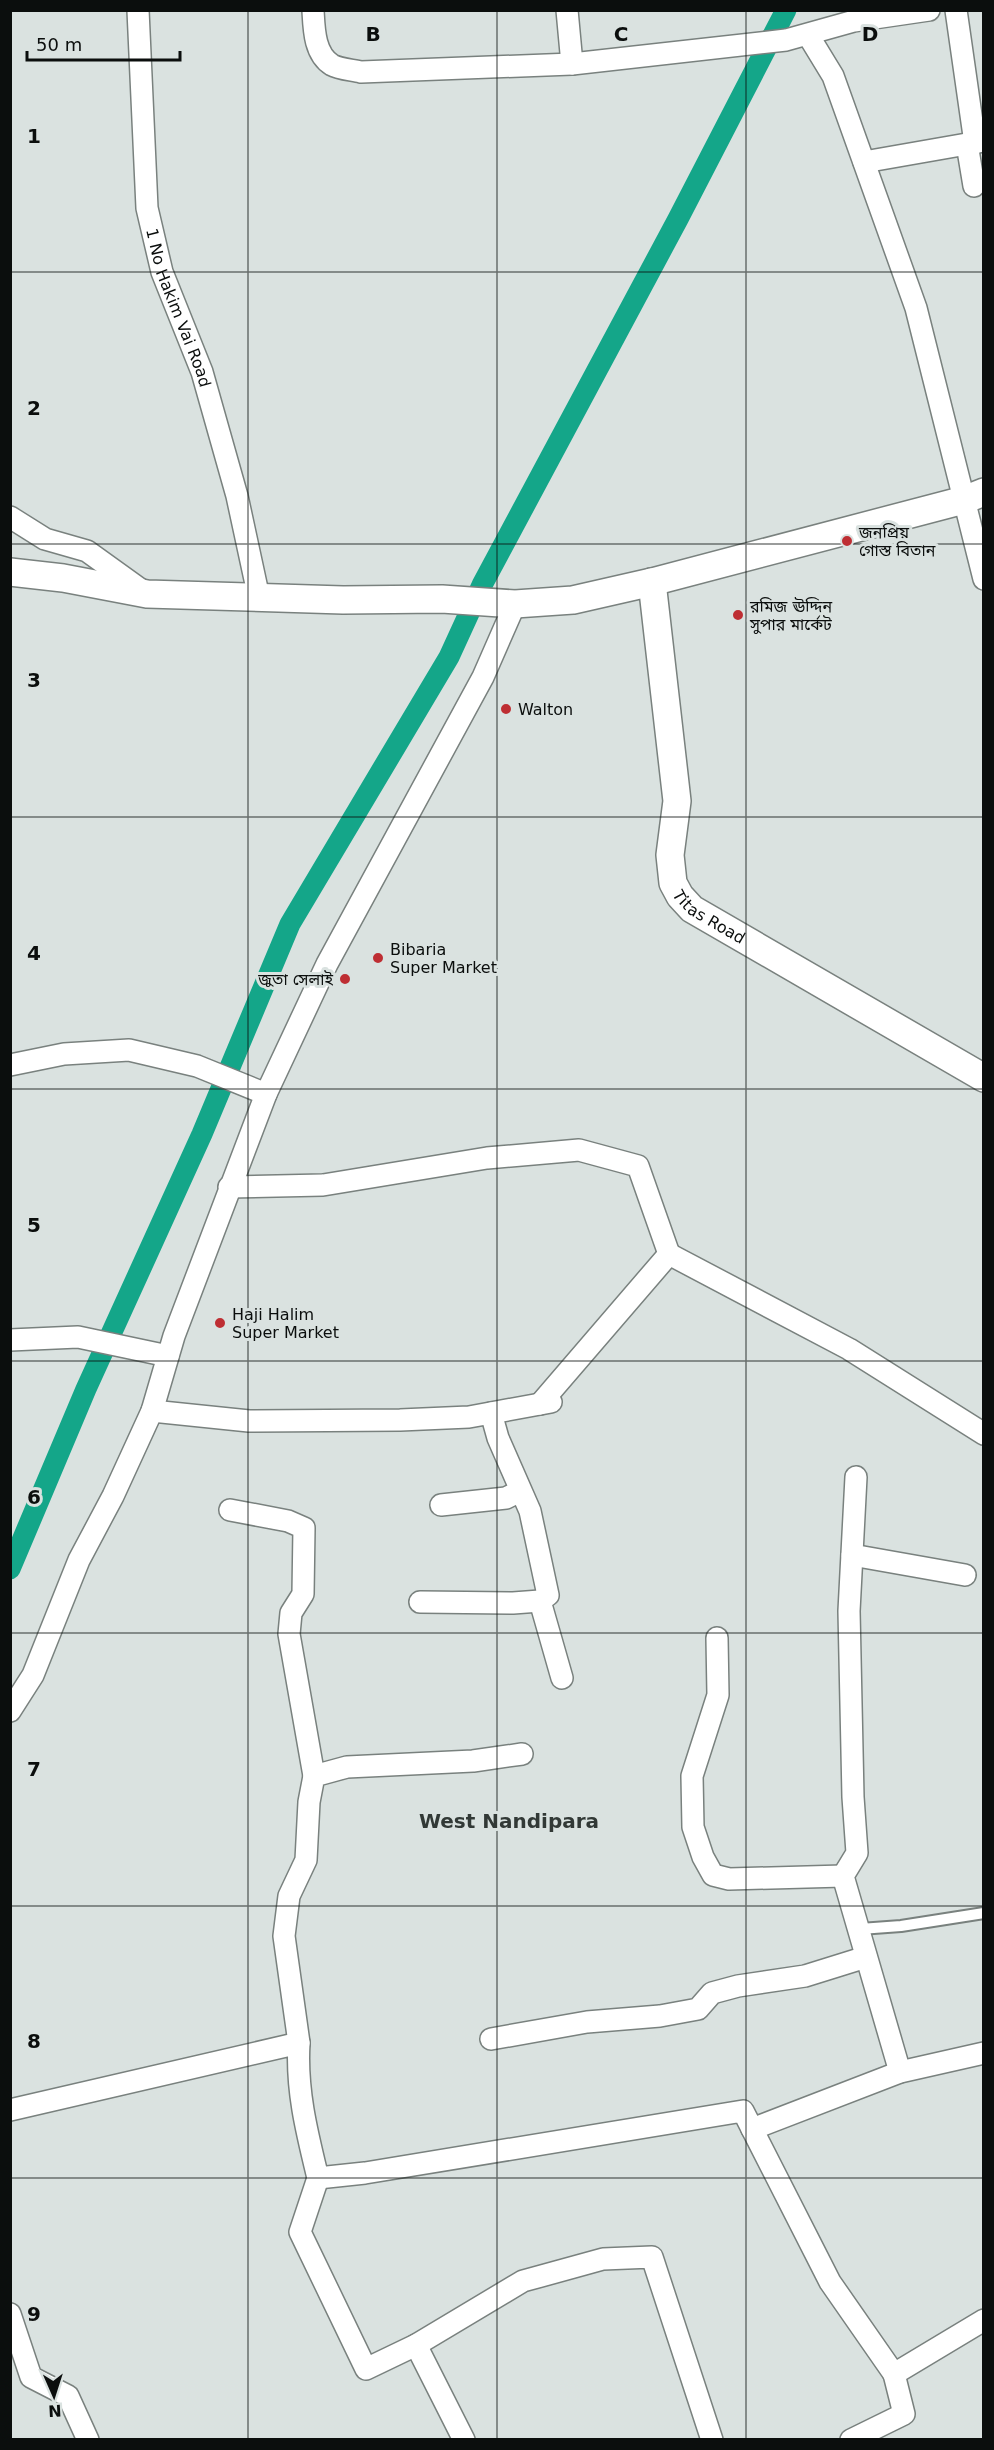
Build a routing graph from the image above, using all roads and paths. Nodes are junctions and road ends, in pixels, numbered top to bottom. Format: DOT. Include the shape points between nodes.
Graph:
graph roads {
  1 [pos="138,10"];
  2 [pos="313,10"];
  3 [pos="567,10"];
  4 [pos="928,10"];
  5 [pos="956,10"];
  6 [pos="808,35"];
  7 [pos="572,64"];
  8 [pos="975,143"];
  9 [pos="864,162"];
  10 [pos="974,186"];
  11 [pos="974,496"];
  12 [pos="10,517"];
  13 [pos="10,572"];
  14 [pos="984,579"];
  15 [pos="652,582"];
  16 [pos="147,594"];
  17 [pos="260,598"];
  18 [pos="505,603"];
  19 [pos="10,1065"];
  20 [pos="984,1078"];
  21 [pos="266,1094"];
  22 [pos="229,1187"];
  23 [pos="669,1254"];
  24 [pos="10,1340"];
  25 [pos="168,1356"];
  26 [pos="152,1411"];
  27 [pos="491,1413"];
  28 [pos="984,1434"];
  29 [pos="856,1477"];
  30 [pos="520,1491"];
  31 [pos="441,1505"];
  32 [pos="230,1510"];
  33 [pos="852,1555"];
  34 [pos="965,1575"];
  35 [pos="540,1600"];
  36 [pos="420,1602"];
  37 [pos="717,1638"];
  38 [pos="562,1678"];
  39 [pos="10,1711"];
  40 [pos="522,1754"];
  41 [pos="314,1776"];
  42 [pos="843,1876"];
  43 [pos="984,1912"];
  44 [pos="860,1929"];
  45 [pos="867,1957"];
  46 [pos="492,2039"];
  47 [pos="299,2043"];
  48 [pos="984,2053"];
  49 [pos="900,2072"];
  50 [pos="10,2110"];
  51 [pos="752,2129"];
  52 [pos="318,2178"];
  53 [pos="10,2314"];
  54 [pos="984,2320"];
  55 [pos="416,2345"];
  56 [pos="894,2374"];
  57 [pos="88,2439"];
  58 [pos="464,2439"];
  59 [pos="712,2439"];
  60 [pos="851,2439"];
  1 -- 17 [label="street, 1 No Hakim Vai Road" via="147,208 162,272 202,372 237,495"];
  2 -- 7 [label="street" via="315,37 322,54 332,65 361,72"];
  3 -- 7 [label="street"];
  4 -- 6 [label="street" via="854,21"];
  5 -- 8 [label="street"];
  6 -- 7 [label="street"];
  6 -- 9 [label="street" via="833,76"];
  8 -- 9 [label="street"];
  8 -- 10 [label="street"];
  9 -- 11 [label="street" via="916,308"];
  11 -- 14 [label="street"];
  11 -- 15 [label="street"];
  12 -- 16 [label="street" via="45,539 87,551"];
  13 -- 16 [label="street"];
  15 -- 18 [label="street" via="573,600"];
  15 -- 20 [label="street, Titas Road" via="677,801 670,855 673,883 680,896 692,909"];
  16 -- 17 [label="street"];
  17 -- 18 [label="street"];
  18 -- 21 [label="street" via="483,677 327,964"];
  19 -- 21 [label="street" via="64,1054 129,1050 197,1066"];
  21 -- 22 [label="street"];
  22 -- 23 [label="street" via="323,1185 487,1158 579,1150 638,1166"];
  22 -- 25 [label="street"];
  23 -- 27 [label="street" via="549,1402"];
  23 -- 28 [label="street" via="849,1349"];
  24 -- 25 [label="street" via="78,1337"];
  25 -- 26 [label="street"];
  26 -- 27 [label="street" via="249,1421 400,1420"];
  26 -- 39 [label="street" via="79,1560 33,1675"];
  27 -- 30 [label="street"];
  29 -- 33 [label="street"];
  30 -- 31 [label="street" via="506,1498"];
  30 -- 35 [label="street" via="530,1511 548,1595"];
  32 -- 41 [label="street" via="288,1521 304,1528 303,1594 291,1613 289,1634"];
  33 -- 34 [label="street"];
  33 -- 42 [label="street" via="849,1611 857,1853"];
  35 -- 36 [label="street"];
  35 -- 38 [label="street"];
  37 -- 42 [label="street" via="718,1695 692,1776 693,1827 703,1857 713,1875 729,1879"];
  40 -- 41 [label="street" via="472,1761 347,1767"];
  41 -- 47 [label="street" via="306,1860 289,1896 284,1936"];
  42 -- 44 [label="street"];
  43 -- 44 [label="lane"];
  44 -- 45 [label="street"];
  45 -- 46 [label="street" via="805,1976 712,1993 698,2009 587,2022"];
  45 -- 49 [label="street"];
  47 -- 50 [label="street"];
  47 -- 52 [label="street" via="297,2064 303,2118"];
  48 -- 49 [label="street"];
  49 -- 51 [label="street"];
  51 -- 52 [label="street" via="743,2111"];
  51 -- 56 [label="street" via="830,2282"];
  52 -- 55 [label="street" via="300,2232 366,2370"];
  53 -- 57 [label="street" via="31,2377 68,2396"];
  54 -- 56 [label="street"];
  55 -- 58 [label="street"];
  55 -- 59 [label="street" via="523,2281 603,2259 652,2257"];
  56 -- 60 [label="street" via="904,2414"];
}
